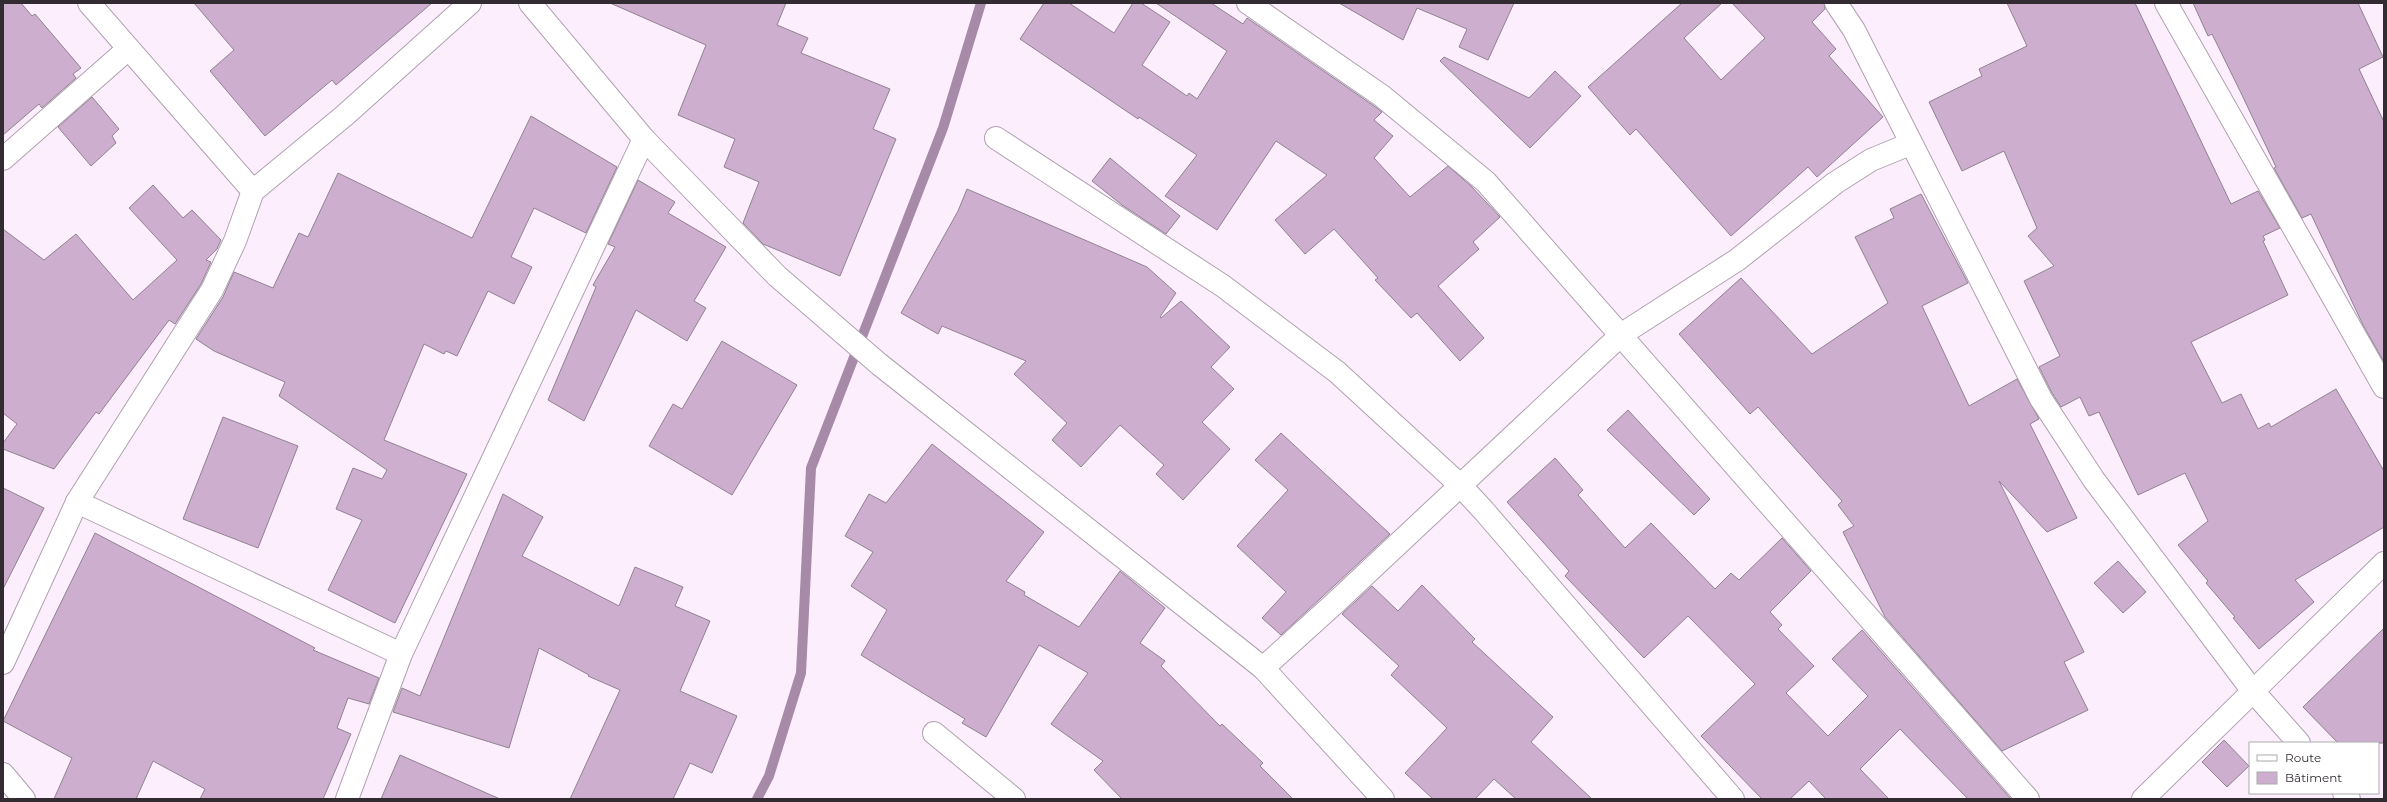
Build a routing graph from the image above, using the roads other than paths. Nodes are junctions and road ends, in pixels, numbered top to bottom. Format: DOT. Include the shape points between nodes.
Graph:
graph roads {
  1 [pos="88,3"];
  2 [pos="470,3"];
  3 [pos="530,3"];
  4 [pos="1248,3"];
  5 [pos="1836,3"];
  6 [pos="2166,3"];
  7 [pos="128,49"];
  8 [pos="996,138"];
  9 [pos="644,139"];
  10 [pos="1910,144"];
  11 [pos="3,159"];
  12 [pos="253,191"];
  13 [pos="1622,334"];
  14 [pos="2384,387"];
  15 [pos="1460,486"];
  16 [pos="77,502"];
  17 [pos="2384,563"];
  18 [pos="401,654"];
  19 [pos="3,663"];
  20 [pos="1263,668"];
  21 [pos="2252,690"];
  22 [pos="934,733"];
  23 [pos="2298,742"];
  24 [pos="3,774"];
  25 [pos="24,799"];
  26 [pos="347,799"];
  27 [pos="1014,799"];
  28 [pos="1383,799"];
  29 [pos="1733,799"];
  30 [pos="2028,799"];
  31 [pos="2143,799"];
  1 -- 7 [label="street"];
  2 -- 12 [label="street" via="344,116"];
  3 -- 9 [label="street"];
  4 -- 13 [label="street" via="1382,96 1486,182"];
  5 -- 10 [label="street" via="1854,30"];
  6 -- 14 [label="street"];
  7 -- 11 [label="street"];
  7 -- 12 [label="street"];
  8 -- 15 [label="street" via="1229,291 1337,372"];
  9 -- 18 [label="street"];
  9 -- 20 [label="street" via="777,276 879,364"];
  10 -- 13 [label="street" via="1871,160 1835,183 1737,260"];
  10 -- 21 [label="street" via="2041,399 2094,480"];
  12 -- 16 [label="street" via="236,241 212,290"];
  13 -- 15 [label="street"];
  13 -- 30 [label="street"];
  15 -- 20 [label="street"];
  15 -- 29 [label="street"];
  16 -- 18 [label="street"];
  16 -- 19 [label="street"];
  17 -- 21 [label="street"];
  18 -- 26 [label="street"];
  20 -- 28 [label="street"];
  21 -- 23 [label="street"];
  21 -- 31 [label="street"];
  22 -- 27 [label="street"];
  24 -- 25 [label="street"];
}
